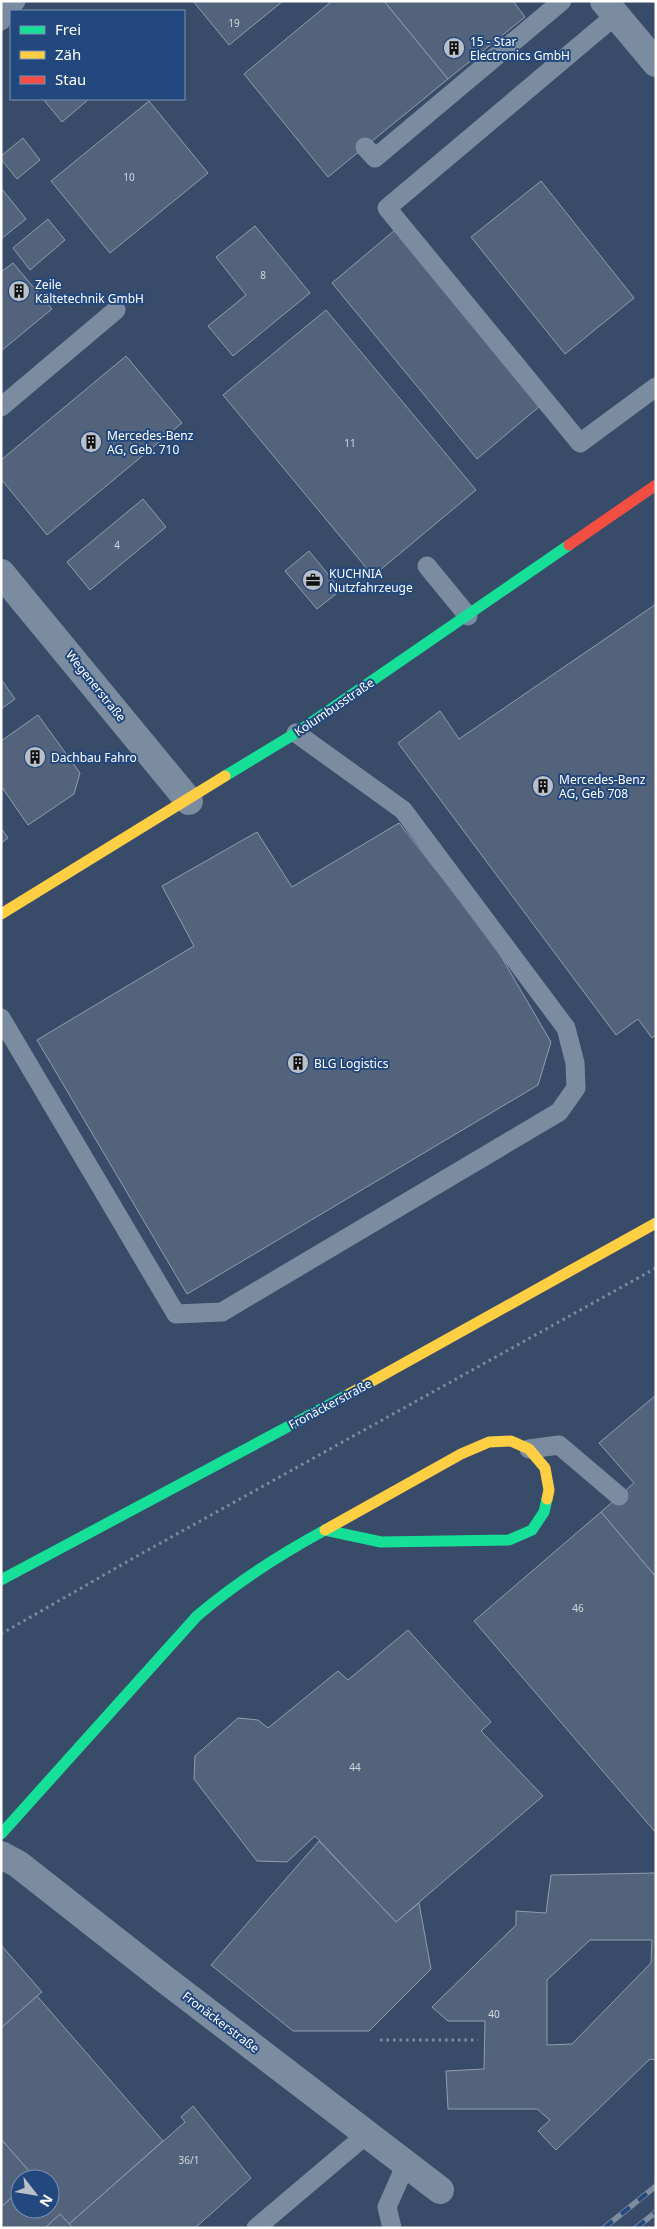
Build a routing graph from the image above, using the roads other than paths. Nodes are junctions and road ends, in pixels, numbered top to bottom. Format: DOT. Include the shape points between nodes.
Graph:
graph roads {
  1 [pos="16,1"];
  2 [pos="562,1"];
  3 [pos="610,8"];
  4 [pos="1,21"];
  5 [pos="656,63"];
  6 [pos="366,147"];
  7 [pos="116,310"];
  8 [pos="656,388"];
  9 [pos="1,407"];
  10 [pos="656,485"];
  11 [pos="427,566"];
  12 [pos="1,573"];
  13 [pos="468,616"];
  14 [pos="296,733"];
  15 [pos="189,801"];
  16 [pos="1,914"];
  17 [pos="1,1018"];
  18 [pos="656,1223"];
  19 [pos="530,1449"];
  20 [pos="619,1496"];
  21 [pos="325,1530"];
  22 [pos="14,1566"];
  23 [pos="1,1580"];
  24 [pos="1,1834"];
  25 [pos="1,1855"];
  26 [pos="367,2134"];
  27 [pos="406,2164"];
  28 [pos="440,2190"];
  29 [pos="256,2228"];
  30 [pos="392,2228"];
  1 -- 4 [label="lane"];
  2 -- 6 [label="lane" via="375,158"];
  3 -- 5 [label="street"];
  3 -- 8 [label="lane" via="386,208 580,443"];
  7 -- 9 [label="lane"];
  10 -- 13 [label="street, Kolumbusstraße"];
  11 -- 13 [label="lane"];
  12 -- 15 [label="street, Wegenerstraße"];
  13 -- 14 [label="street, Kolumbusstraße"];
  14 -- 15 [label="street, Kolumbusstraße"];
  14 -- 17 [label="lane" via="403,810 566,1028 575,1063 576,1088 559,1112 222,1312 176,1314"];
  15 -- 16 [label="street, Kolumbusstraße"];
  18 -- 22 [label="street, Fronäckerstraße" via="407,1363"];
  19 -- 20 [label="lane" via="559,1445"];
  19 -- 21 [label="street" via="511,1441 489,1442"];
  19 -- 21 [label="street" via="545,1468 549,1490 544,1512 532,1530 509,1540 382,1542"];
  21 -- 24 [label="street" via="233,1585 197,1616"];
  22 -- 23 [label="street, Fronäckerstraße"];
  25 -- 26 [label="street, Fronäckerstraße" via="18,1864"];
  26 -- 27 [label="street, Fronäckerstraße"];
  26 -- 29 [label="lane"];
  27 -- 28 [label="street, Fronäckerstraße"];
  27 -- 30 [label="lane" via="386,2207"];
}
